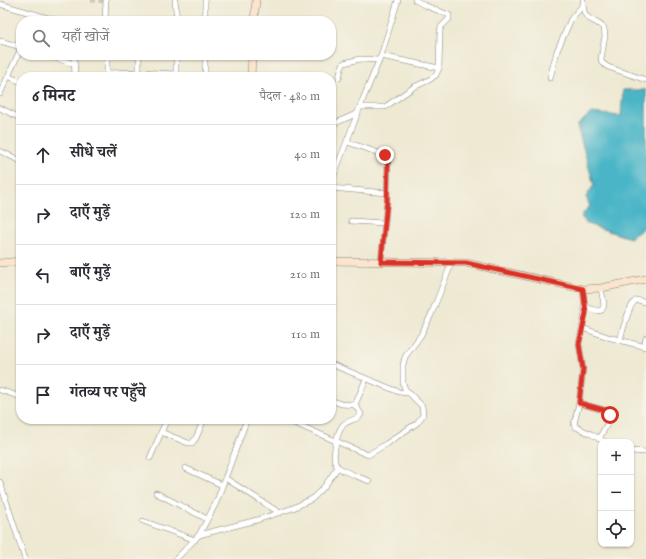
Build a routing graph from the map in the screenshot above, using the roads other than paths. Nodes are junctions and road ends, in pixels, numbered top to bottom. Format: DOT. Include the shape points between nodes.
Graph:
graph roads {
  1 [pos="106,0"];
  2 [pos="175,0"];
  3 [pos="205,0"];
  4 [pos="256,0"];
  5 [pos="398,0"];
  6 [pos="415,0"];
  7 [pos="583,2"];
  8 [pos="0,4"];
  9 [pos="41,16"];
  10 [pos="105,16"];
  11 [pos="177,16"];
  12 [pos="205,16"];
  13 [pos="254,16"];
  14 [pos="0,41"];
  15 [pos="16,46"];
  16 [pos="380,58"];
  17 [pos="16,59"];
  18 [pos="62,60"];
  19 [pos="74,60"];
  20 [pos="106,60"];
  21 [pos="139,60"];
  22 [pos="176,60"];
  23 [pos="205,60"];
  24 [pos="252,60"];
  25 [pos="74,64"];
  26 [pos="439,68"];
  27 [pos="75,72"];
  28 [pos="107,72"];
  29 [pos="140,72"];
  30 [pos="176,72"];
  31 [pos="205,72"];
  32 [pos="251,72"];
  33 [pos="8,76"];
  34 [pos="339,78"];
  35 [pos="550,78"];
  36 [pos="16,80"];
  37 [pos="646,80"];
  38 [pos="0,94"];
  39 [pos="360,107"];
  40 [pos="0,108"];
  41 [pos="358,113"];
  42 [pos="16,116"];
  43 [pos="336,123"];
  44 [pos="347,142"];
  45 [pos="0,150"];
  46 [pos="16,158"];
  47 [pos="336,170"];
  48 [pos="336,188"];
  49 [pos="387,193"];
  50 [pos="351,221"];
  51 [pos="384,223"];
  52 [pos="16,261"];
  53 [pos="336,261"];
  54 [pos="381,262"];
  55 [pos="452,262"];
  56 [pos="0,263"];
  57 [pos="646,279"];
  58 [pos="601,288"];
  59 [pos="583,289"];
  60 [pos="646,302"];
  61 [pos="585,308"];
  62 [pos="582,328"];
  63 [pos="646,338"];
  64 [pos="620,340"];
  65 [pos="645,347"];
  66 [pos="336,366"];
  67 [pos="366,379"];
  68 [pos="0,390"];
  69 [pos="408,393"];
  70 [pos="16,395"];
  71 [pos="336,402"];
  72 [pos="579,403"];
  73 [pos="355,405"];
  74 [pos="165,424"];
  75 [pos="202,424"];
  76 [pos="245,424"];
  77 [pos="297,424"];
  78 [pos="161,432"];
  79 [pos="599,439"];
  80 [pos="336,441"];
  81 [pos="634,450"];
  82 [pos="646,452"];
  83 [pos="150,458"];
  84 [pos="338,467"];
  85 [pos="185,468"];
  86 [pos="225,478"];
  87 [pos="369,481"];
  88 [pos="0,482"];
  89 [pos="222,485"];
  90 [pos="156,493"];
  91 [pos="280,513"];
  92 [pos="207,519"];
  93 [pos="142,521"];
  94 [pos="197,537"];
  95 [pos="25,559"];
  96 [pos="176,559"];
  1 -- 10 [label="street"];
  2 -- 11 [label="street"];
  3 -- 12 [label="street"];
  4 -- 13 [label="street"];
  5 -- 16 [label="street"];
  6 -- 26 [label="street" via="449,15 439,34"];
  7 -- 35 [label="street" via="571,19 557,51"];
  7 -- 37 [label="street" via="587,18 604,28 602,63"];
  8 -- 9 [label="street"];
  14 -- 15 [label="street"];
  16 -- 26 [label="street"];
  16 -- 34 [label="street" via="344,63"];
  16 -- 39 [label="street"];
  17 -- 33 [label="street"];
  18 -- 25 [label="street"];
  19 -- 25 [label="street"];
  20 -- 28 [label="street"];
  21 -- 29 [label="street"];
  22 -- 30 [label="street"];
  23 -- 31 [label="street"];
  24 -- 32 [label="street"];
  25 -- 27 [label="street"];
  26 -- 39 [label="street" via="436,76 414,87 390,104 381,108"];
  33 -- 36 [label="street"];
  33 -- 38 [label="street"];
  39 -- 41 [label="street"];
  40 -- 42 [label="street"];
  41 -- 43 [label="street"];
  41 -- 44 [label="street"];
  44 -- 47 [label="street"];
  44 -- 49 [label="street" via="388,157"];
  45 -- 46 [label="street"];
  48 -- 49 [label="street"];
  49 -- 51 [label="street"];
  50 -- 51 [label="street"];
  51 -- 54 [label="street"];
  52 -- 56 [label="street"];
  53 -- 54 [label="street"];
  54 -- 55 [label="street"];
  55 -- 59 [label="street"];
  55 -- 69 [label="street" via="431,315 421,335 405,357 403,383"];
  57 -- 58 [label="street"];
  58 -- 59 [label="street"];
  58 -- 61 [label="street" via="604,305 602,310"];
  59 -- 61 [label="street"];
  60 -- 64 [label="street" via="634,301"];
  61 -- 62 [label="street"];
  62 -- 64 [label="street"];
  62 -- 72 [label="street" via="579,344 583,369"];
  63 -- 65 [label="street"];
  64 -- 65 [label="street"];
  66 -- 67 [label="street"];
  67 -- 69 [label="street"];
  67 -- 73 [label="street"];
  68 -- 70 [label="street"];
  69 -- 80 [label="street" via="422,406 423,415 417,423 386,444 368,455"];
  71 -- 73 [label="street"];
  72 -- 79 [label="street" via="575,426"];
  72 -- 79 [label="street" via="610,412"];
  73 -- 80 [label="street" via="361,414 343,424"];
  74 -- 78 [label="street"];
  75 -- 78 [label="street" via="192,443"];
  76 -- 86 [label="street"];
  77 -- 80 [label="street"];
  78 -- 83 [label="street"];
  80 -- 84 [label="street" via="334,460"];
  81 -- 82 [label="street"];
  84 -- 87 [label="street"];
  84 -- 91 [label="street" via="312,499"];
  85 -- 89 [label="street"];
  86 -- 89 [label="street"];
  86 -- 91 [label="street"];
  88 -- 95 [label="street"];
  89 -- 92 [label="street"];
  90 -- 92 [label="street"];
  91 -- 94 [label="street"];
  92 -- 94 [label="street"];
  93 -- 94 [label="street"];
  94 -- 96 [label="street"];
}
